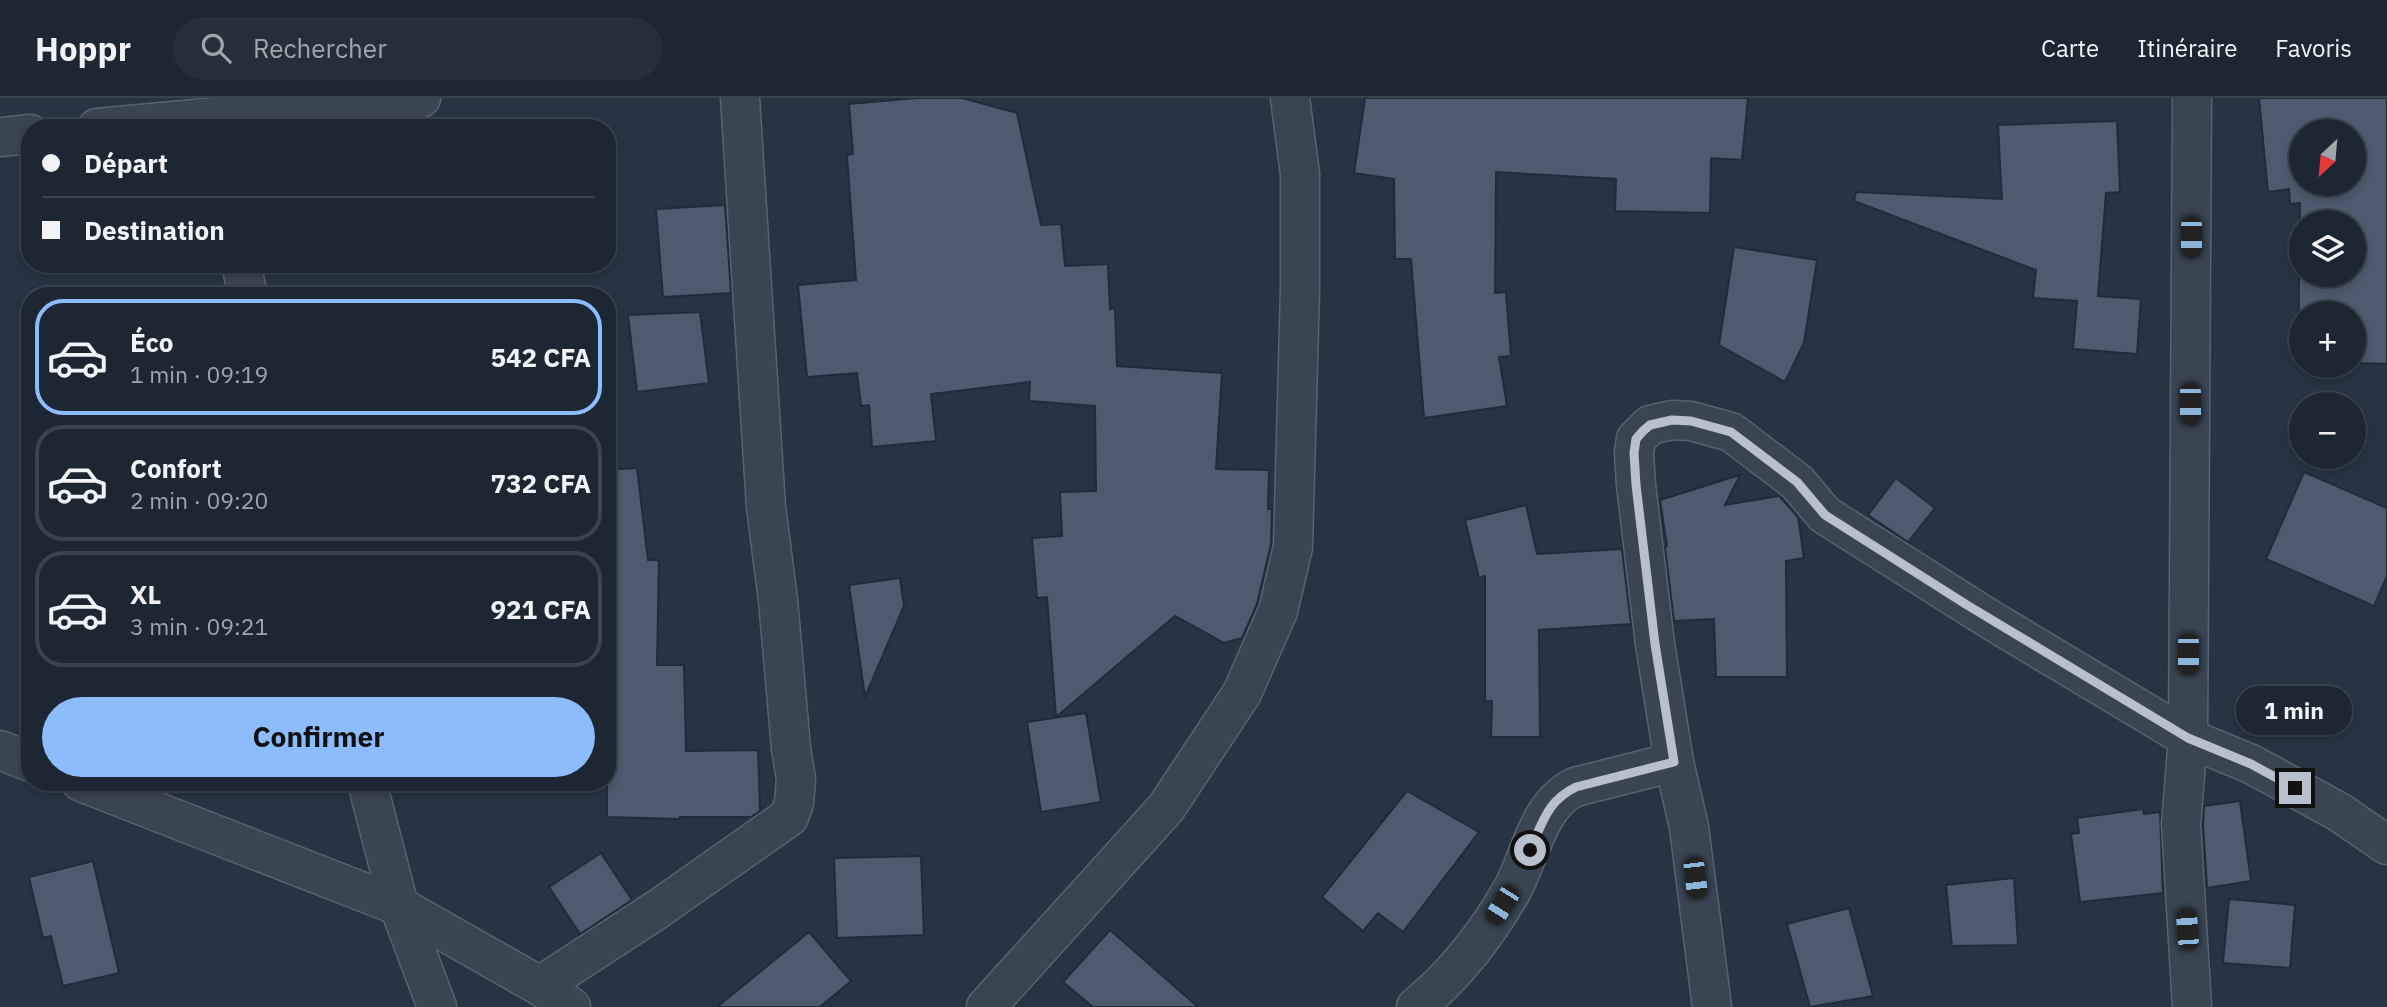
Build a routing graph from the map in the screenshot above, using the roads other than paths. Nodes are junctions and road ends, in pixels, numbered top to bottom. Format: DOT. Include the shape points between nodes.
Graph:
graph roads {
  1 [pos="421,98"];
  2 [pos="740,98"];
  3 [pos="1290,98"];
  4 [pos="2192,98"];
  5 [pos="239,119"];
  6 [pos="21,135"];
  7 [pos="0,137"];
  8 [pos="2188,738"];
  9 [pos="0,750"];
  10 [pos="21,758"];
  11 [pos="1674,762"];
  12 [pos="104,791"];
  13 [pos="369,791"];
  14 [pos="2387,845"];
  15 [pos="399,906"];
  16 [pos="540,986"];
  17 [pos="436,1007"];
  18 [pos="571,1007"];
  19 [pos="986,1007"];
  20 [pos="1416,1007"];
  21 [pos="1712,1007"];
  22 [pos="2192,1007"];
  1 -- 5 [label="street"];
  2 -- 16 [label="street" via="764,480 796,779 794,803 789,817"];
  3 -- 19 [label="street" via="1300,174 1300,289 1293,547 1278,611 1242,693 1166,808"];
  4 -- 8 [label="street"];
  6 -- 7 [label="street"];
  8 -- 11 [label="street" via="1825,515 1797,482 1731,432 1672,420 1643,431 1634,453"];
  8 -- 14 [label="street" via="2251,764 2339,812"];
  8 -- 22 [label="street" via="2180,824"];
  9 -- 10 [label="street"];
  11 -- 20 [label="street" via="1562,793 1552,803 1512,890 1492,921 1458,967"];
  11 -- 21 [label="street" via="1689,827"];
  12 -- 15 [label="street"];
  13 -- 15 [label="street"];
  15 -- 16 [label="street"];
  15 -- 17 [label="street"];
  16 -- 18 [label="street"];
}
